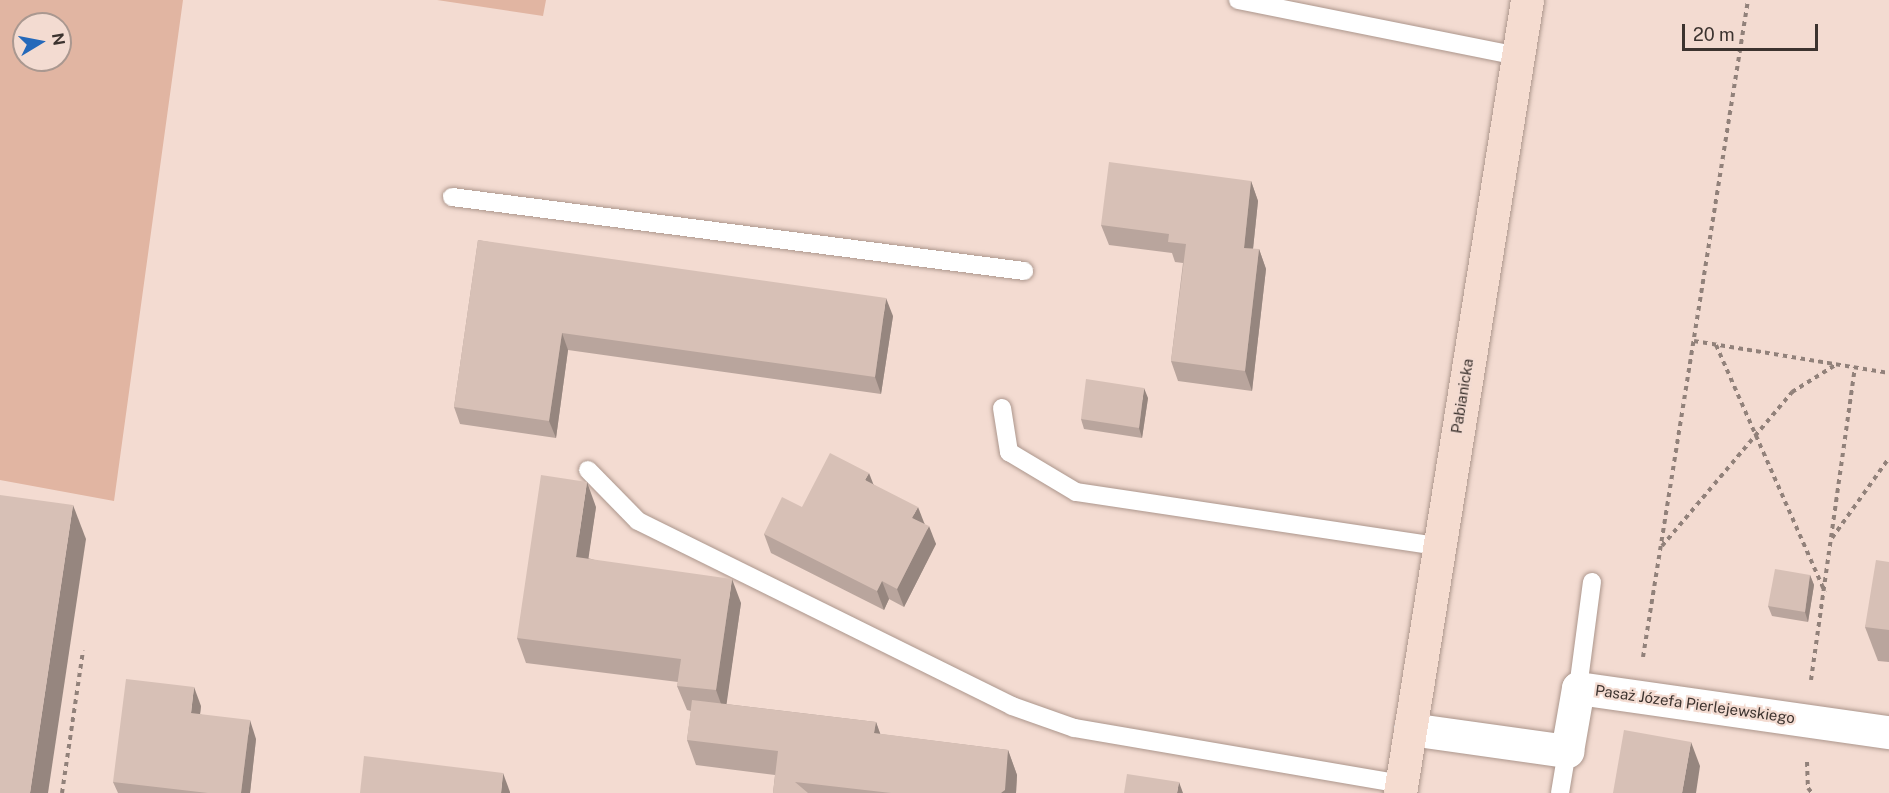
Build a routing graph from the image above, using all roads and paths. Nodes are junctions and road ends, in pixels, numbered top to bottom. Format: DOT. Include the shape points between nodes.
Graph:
graph roads {
  1 [pos="1238,0"];
  2 [pos="1527,0"];
  3 [pos="1748,0"];
  4 [pos="1518,56"];
  5 [pos="452,197"];
  6 [pos="1024,271"];
  7 [pos="1694,341"];
  8 [pos="1716,345"];
  9 [pos="1837,364"];
  10 [pos="1855,367"];
  11 [pos="1889,373"];
  12 [pos="1002,408"];
  13 [pos="1754,432"];
  14 [pos="1889,458"];
  15 [pos="588,470"];
  16 [pos="1832,539"];
  17 [pos="1437,546"];
  18 [pos="1660,548"];
  19 [pos="1592,582"];
  20 [pos="1825,593"];
  21 [pos="83,651"];
  22 [pos="1578,688"];
  23 [pos="1637,696"];
  24 [pos="1806,720"];
  25 [pos="1410,729"];
  26 [pos="1889,732"];
  27 [pos="1567,751"];
  28 [pos="1401,789"];
  29 [pos="62,793"];
  30 [pos="1560,793"];
  31 [pos="1812,793"];
  1 -- 4 [label="lane"];
  2 -- 4 [label="street, Pabianicka"];
  3 -- 7 [label="path"];
  4 -- 17 [label="street, Pabianicka"];
  5 -- 6 [label="lane"];
  7 -- 8 [label="path"];
  7 -- 18 [label="path"];
  8 -- 9 [label="path"];
  8 -- 13 [label="path"];
  9 -- 10 [label="path"];
  9 -- 13 [label="path" via="1792,392"];
  10 -- 11 [label="path"];
  10 -- 16 [label="path"];
  12 -- 17 [label="lane" via="1009,452 1076,492"];
  13 -- 18 [label="path"];
  13 -- 20 [label="path"];
  14 -- 16 [label="path"];
  15 -- 28 [label="lane" via="639,521 1012,706 1074,728"];
  16 -- 20 [label="path"];
  17 -- 25 [label="street, Pabianicka"];
  18 -- 23 [label="path"];
  19 -- 22 [label="lane"];
  20 -- 24 [label="path"];
  21 -- 29 [label="path"];
  22 -- 23 [label="street, Pasaż Józefa Pierlejewskiego"];
  22 -- 27 [label="street, Pasaż Józefa Pierlejewskiego"];
  23 -- 24 [label="street, Pasaż Józefa Pierlejewskiego"];
  24 -- 26 [label="street, Pasaż Józefa Pierlejewskiego"];
  24 -- 31 [label="path" via="1808,788"];
  25 -- 27 [label="street"];
  25 -- 28 [label="street, Pabianicka"];
  27 -- 30 [label="lane"];
}
